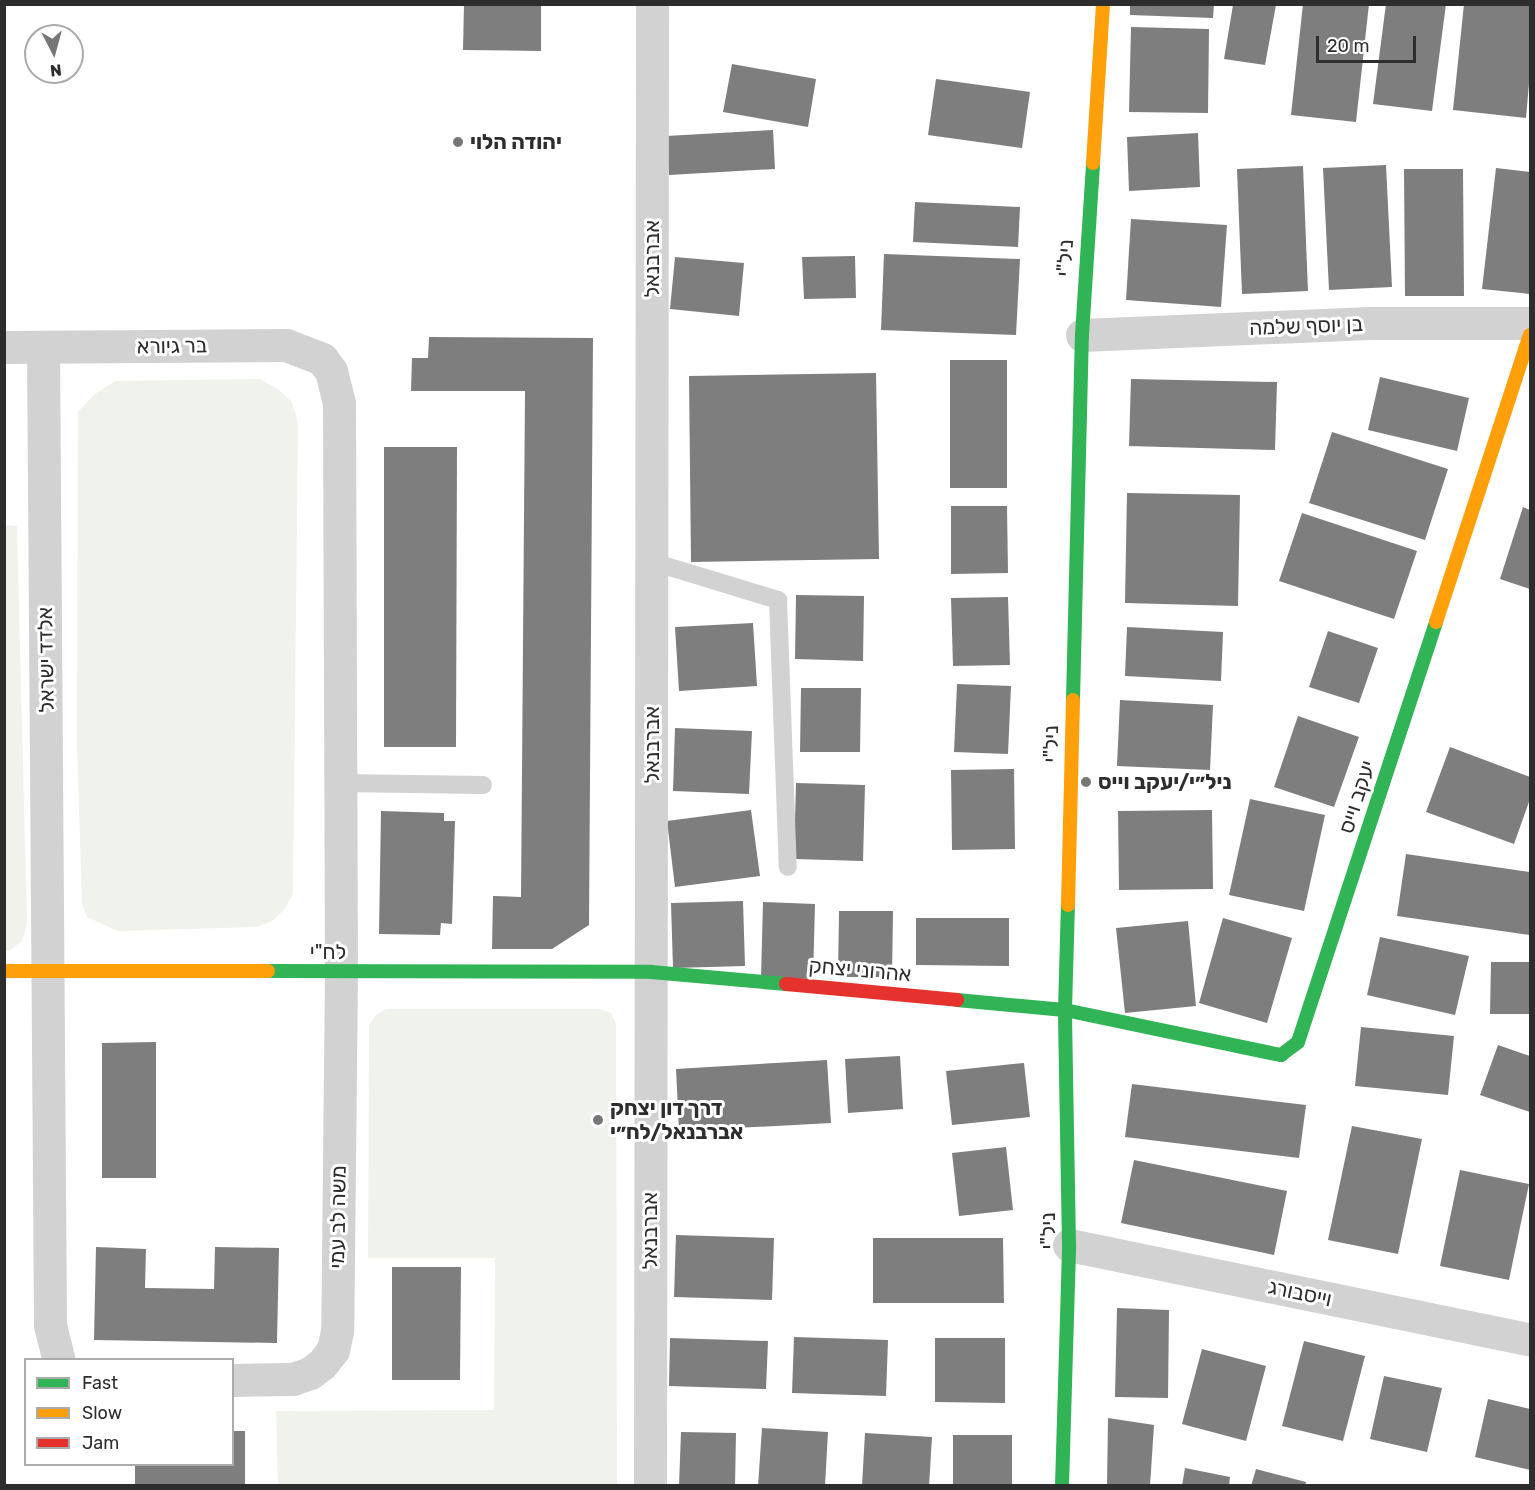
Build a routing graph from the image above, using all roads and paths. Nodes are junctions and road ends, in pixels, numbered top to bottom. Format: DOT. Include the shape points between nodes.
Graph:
graph roads {
  1 [pos="652,4"];
  2 [pos="1103,4"];
  3 [pos="1530,323"];
  4 [pos="1082,335"];
  5 [pos="1530,335"];
  6 [pos="4,347"];
  7 [pos="43,347"];
  8 [pos="653,562"];
  9 [pos="340,783"];
  10 [pos="483,785"];
  11 [pos="788,867"];
  12 [pos="4,971"];
  13 [pos="651,972"];
  14 [pos="49,973"];
  15 [pos="341,973"];
  16 [pos="1065,1010"];
  17 [pos="1070,1245"];
  18 [pos="1530,1340"];
  19 [pos="59,1358"];
  20 [pos="234,1380"];
  21 [pos="650,1485"];
  22 [pos="1062,1485"];
  1 -- 8 [label="street, אברבנאל"];
  2 -- 4 [label="street, ניל\"י"];
  3 -- 4 [label="street, בן יוסף שלמה" via="1369,324"];
  4 -- 16 [label="street, ניל\"י"];
  5 -- 16 [label="street, יעקב וייס" via="1298,1042 1281,1055"];
  6 -- 7 [label="street, בר גיורא"];
  7 -- 9 [label="street, בר גיורא" via="286,345 322,360 331,371 339,403"];
  7 -- 14 [label="street, אלדד ישראל"];
  8 -- 11 [label="lane" via="778,600"];
  8 -- 13 [label="street, אברבנאל"];
  9 -- 10 [label="lane"];
  9 -- 15 [label="street"];
  12 -- 14 [label="street, לח\"י"];
  13 -- 15 [label="street, לח\"י"];
  13 -- 16 [label="street, אהרוני יצחק"];
  13 -- 21 [label="street, אברבנאל"];
  14 -- 15 [label="street, לח\"י"];
  14 -- 19 [label="street" via="50,1325"];
  15 -- 20 [label="street, משה לב עמי" via="337,1331 333,1350 316,1369 293,1379"];
  16 -- 17 [label="street, ניל\"י"];
  17 -- 18 [label="street, וייסבורג"];
  17 -- 22 [label="street, ניל\"י"];
}
